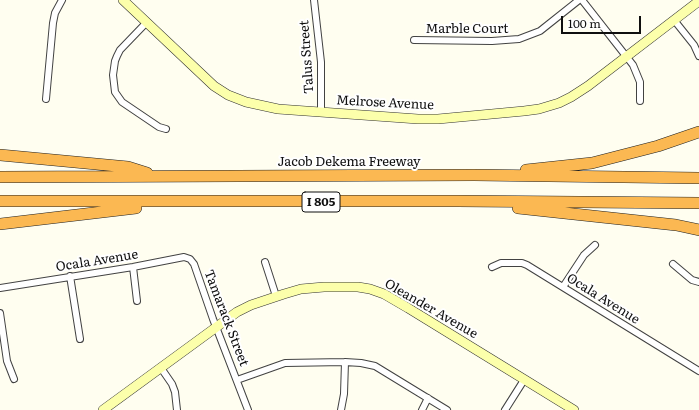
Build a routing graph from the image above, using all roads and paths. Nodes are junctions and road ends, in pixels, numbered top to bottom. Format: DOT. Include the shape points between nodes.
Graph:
graph roads {
  1 [pos="62,0"];
  2 [pos="123,0"];
  3 [pos="314,0"];
  4 [pos="579,0"];
  5 [pos="582,0"];
  6 [pos="699,1"];
  7 [pos="674,20"];
  8 [pos="146,23"];
  9 [pos="414,40"];
  10 [pos="699,56"];
  11 [pos="626,57"];
  12 [pos="46,99"];
  13 [pos="640,100"];
  14 [pos="321,113"];
  15 [pos="166,129"];
  16 [pos="699,132"];
  17 [pos="0,155"];
  18 [pos="474,175"];
  19 [pos="157,176"];
  20 [pos="0,177"];
  21 [pos="699,178"];
  22 [pos="0,201"];
  23 [pos="458,201"];
  24 [pos="185,202"];
  25 [pos="699,203"];
  26 [pos="0,224"];
  27 [pos="699,230"];
  28 [pos="595,245"];
  29 [pos="265,262"];
  30 [pos="194,264"];
  31 [pos="673,264"];
  32 [pos="132,267"];
  33 [pos="492,267"];
  34 [pos="70,276"];
  35 [pos="699,282"];
  36 [pos="563,287"];
  37 [pos="0,288"];
  38 [pos="276,296"];
  39 [pos="137,301"];
  40 [pos="0,313"];
  41 [pos="216,327"];
  42 [pos="80,339"];
  43 [pos="346,362"];
  44 [pos="161,368"];
  45 [pos="699,371"];
  46 [pos="14,379"];
  47 [pos="237,380"];
  48 [pos="524,380"];
  49 [pos="428,398"];
  50 [pos="103,410"];
  51 [pos="177,410"];
  52 [pos="248,410"];
  53 [pos="341,410"];
  54 [pos="422,410"];
  55 [pos="447,410"];
  56 [pos="505,410"];
  57 [pos="574,410"];
  1 -- 12 [label="street" via="53,23"];
  2 -- 8 [label="street, Melrose Avenue"];
  3 -- 14 [label="street, Talus Street" via="322,71"];
  4 -- 9 [label="street, Marble Court" via="540,31 520,39"];
  5 -- 11 [label="street"];
  6 -- 7 [label="street, Melrose Avenue"];
  7 -- 10 [label="street" via="694,45"];
  7 -- 11 [label="street, Melrose Avenue"];
  8 -- 14 [label="street, Melrose Avenue" via="214,86 228,95 263,107"];
  8 -- 15 [label="street" via="120,50 115,61 115,92 122,102"];
  11 -- 13 [label="street" via="633,65 640,82"];
  11 -- 14 [label="street, Melrose Avenue" via="571,97 539,109 427,119"];
  16 -- 18 [label="highway" via="658,146 592,163"];
  17 -- 19 [label="highway" via="128,167"];
  18 -- 19 [label="highway, Jacob Dekema Freeway / I 805"];
  18 -- 21 [label="highway, Jacob Dekema Freeway / I 805"];
  19 -- 20 [label="highway, Jacob Dekema Freeway / I 805"];
  22 -- 24 [label="highway, I 805"];
  23 -- 24 [label="highway, I 805"];
  23 -- 25 [label="highway, I 805"];
  23 -- 27 [label="highway" via="618,218"];
  24 -- 26 [label="highway"];
  28 -- 36 [label="street" via="584,255"];
  29 -- 38 [label="street"];
  30 -- 32 [label="street, Ocala Avenue" via="184,257"];
  30 -- 41 [label="street, Tamarack Street"];
  31 -- 35 [label="street" via="692,280"];
  32 -- 34 [label="street, Ocala Avenue"];
  32 -- 39 [label="street"];
  33 -- 36 [label="street, Ocala Avenue" via="500,263 522,263"];
  34 -- 37 [label="street, Ocala Avenue"];
  34 -- 42 [label="street"];
  36 -- 45 [label="street, Ocala Avenue"];
  38 -- 41 [label="street, Oleander Avenue" via="237,312"];
  38 -- 48 [label="street, Oleander Avenue" via="312,287 370,289 408,308"];
  40 -- 46 [label="street" via="8,361"];
  41 -- 44 [label="street, Oleander Avenue"];
  41 -- 47 [label="street, Tamarack Street"];
  43 -- 47 [label="street" via="285,363"];
  43 -- 49 [label="street" via="375,366"];
  43 -- 53 [label="street"];
  44 -- 50 [label="street, Oleander Avenue"];
  44 -- 51 [label="street" via="172,384"];
  47 -- 52 [label="street, Tamarack Street"];
  48 -- 56 [label="street"];
  48 -- 57 [label="street, Oleander Avenue"];
  49 -- 54 [label="street"];
  49 -- 55 [label="street"];
}
